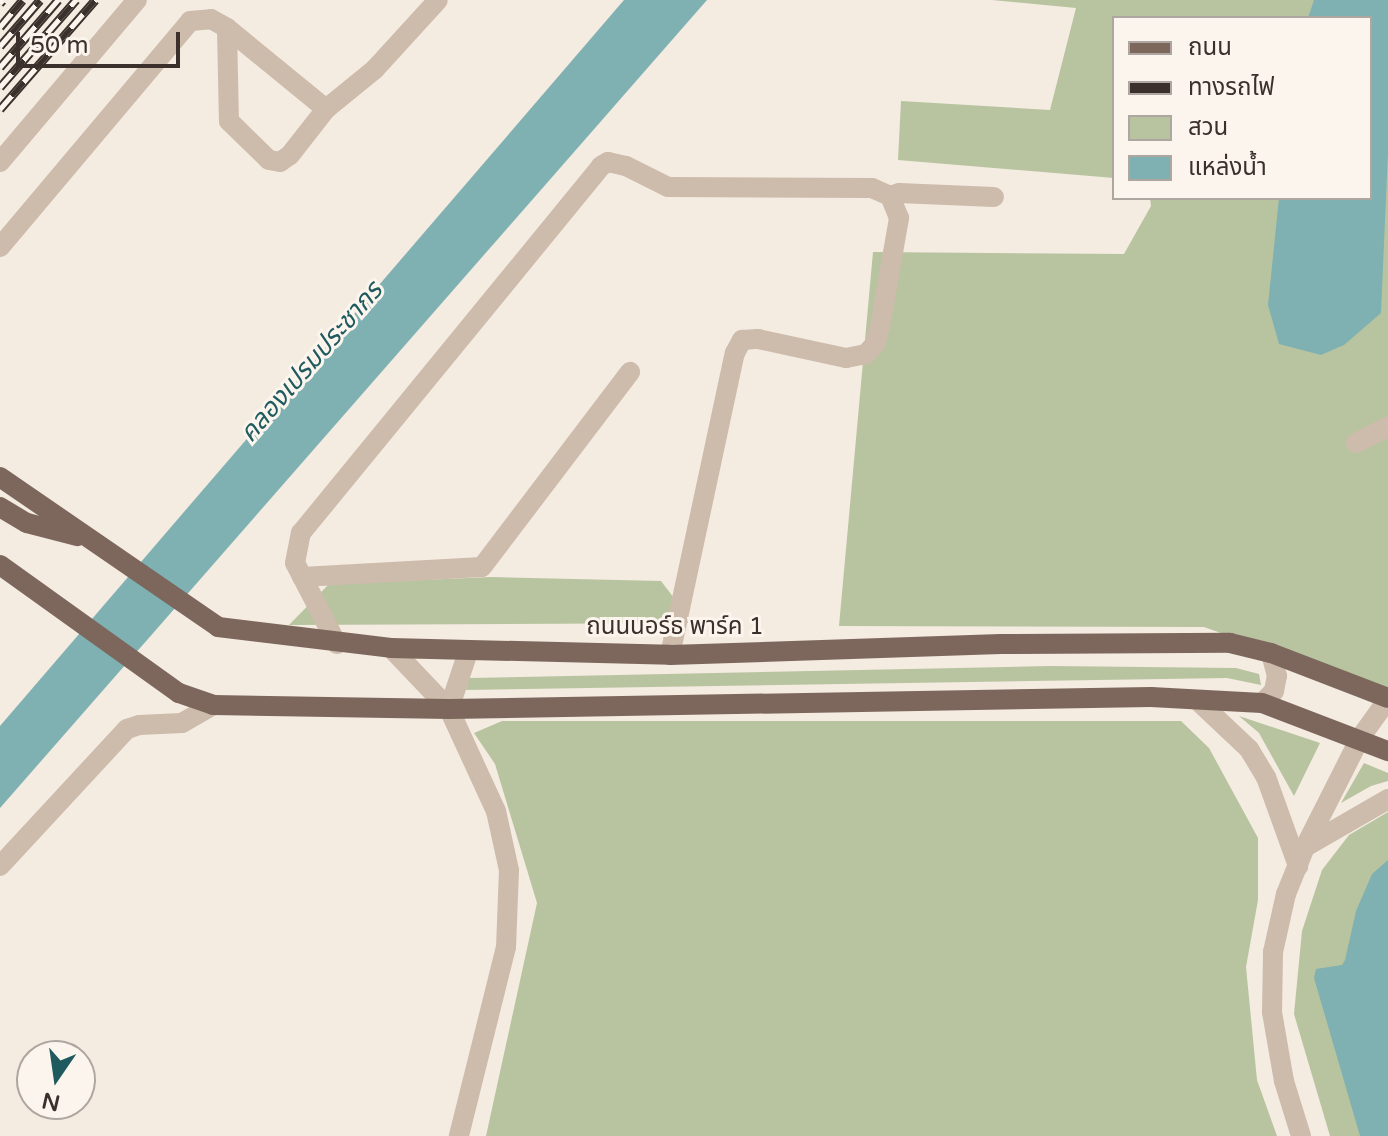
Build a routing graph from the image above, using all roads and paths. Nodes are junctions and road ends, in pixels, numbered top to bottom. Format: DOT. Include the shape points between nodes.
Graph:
graph roads {
  1 [pos="137,0"];
  2 [pos="438,0"];
  3 [pos="227,28"];
  4 [pos="326,109"];
  5 [pos="0,162"];
  6 [pos="890,196"];
  7 [pos="994,197"];
  8 [pos="0,247"];
  9 [pos="630,372"];
  10 [pos="1388,427"];
  11 [pos="1356,443"];
  12 [pos="0,477"];
  13 [pos="0,507"];
  14 [pos="89,539"];
  15 [pos="0,563"];
  16 [pos="302,577"];
  17 [pos="337,644"];
  18 [pos="391,648"];
  19 [pos="468,652"];
  20 [pos="1271,653"];
  21 [pos="670,655"];
  22 [pos="1388,698"];
  23 [pos="1197,700"];
  24 [pos="1262,703"];
  25 [pos="213,705"];
  26 [pos="449,709"];
  27 [pos="1360,738"];
  28 [pos="1388,751"];
  29 [pos="1388,799"];
  30 [pos="1302,856"];
  31 [pos="0,866"];
  32 [pos="459,1136"];
  33 [pos="1301,1136"];
  1 -- 5 [label="street"];
  2 -- 4 [label="street" via="375,69"];
  3 -- 4 [label="street"];
  3 -- 4 [label="street" via="229,121 269,160 280,162 290,155"];
  3 -- 8 [label="street" via="211,19 190,21"];
  6 -- 7 [label="street"];
  6 -- 16 [label="street" via="872,188 668,187 626,166 601,166 301,533 295,563"];
  6 -- 21 [label="street" via="899,218 880,327 866,354 846,358 758,339 742,340 735,353"];
  9 -- 16 [label="street" via="482,567"];
  10 -- 11 [label="street"];
  12 -- 14 [label="main road, ถนนนอร์ธ พาร์ค 1"];
  13 -- 14 [label="main road" via="27,523"];
  14 -- 17 [label="main road, ถนนนอร์ธ พาร์ค 1" via="218,627"];
  15 -- 25 [label="main road" via="179,693"];
  16 -- 17 [label="street"];
  17 -- 18 [label="main road, ถนนนอร์ธ พาร์ค 1"];
  18 -- 19 [label="main road, ถนนนอร์ธ พาร์ค 1"];
  18 -- 26 [label="street"];
  19 -- 21 [label="main road, ถนนนอร์ธ พาร์ค 1"];
  19 -- 26 [label="street"];
  20 -- 21 [label="main road, ถนนนอร์ธ พาร์ค 1" via="1230,643 1184,642"];
  20 -- 22 [label="main road, ถนนนอร์ธ พาร์ค 1"];
  20 -- 24 [label="street" via="1277,676 1274,691"];
  22 -- 27 [label="street"];
  23 -- 24 [label="main road"];
  23 -- 26 [label="main road"];
  23 -- 30 [label="street" via="1249,749"];
  24 -- 27 [label="main road"];
  25 -- 26 [label="main road"];
  25 -- 31 [label="street" via="182,723 127,729"];
  26 -- 32 [label="street" via="496,811 511,905 506,947"];
  27 -- 28 [label="main road"];
  27 -- 30 [label="street"];
  29 -- 30 [label="street"];
  30 -- 33 [label="street" via="1286,894 1273,952 1272,1012 1284,1081"];
}
